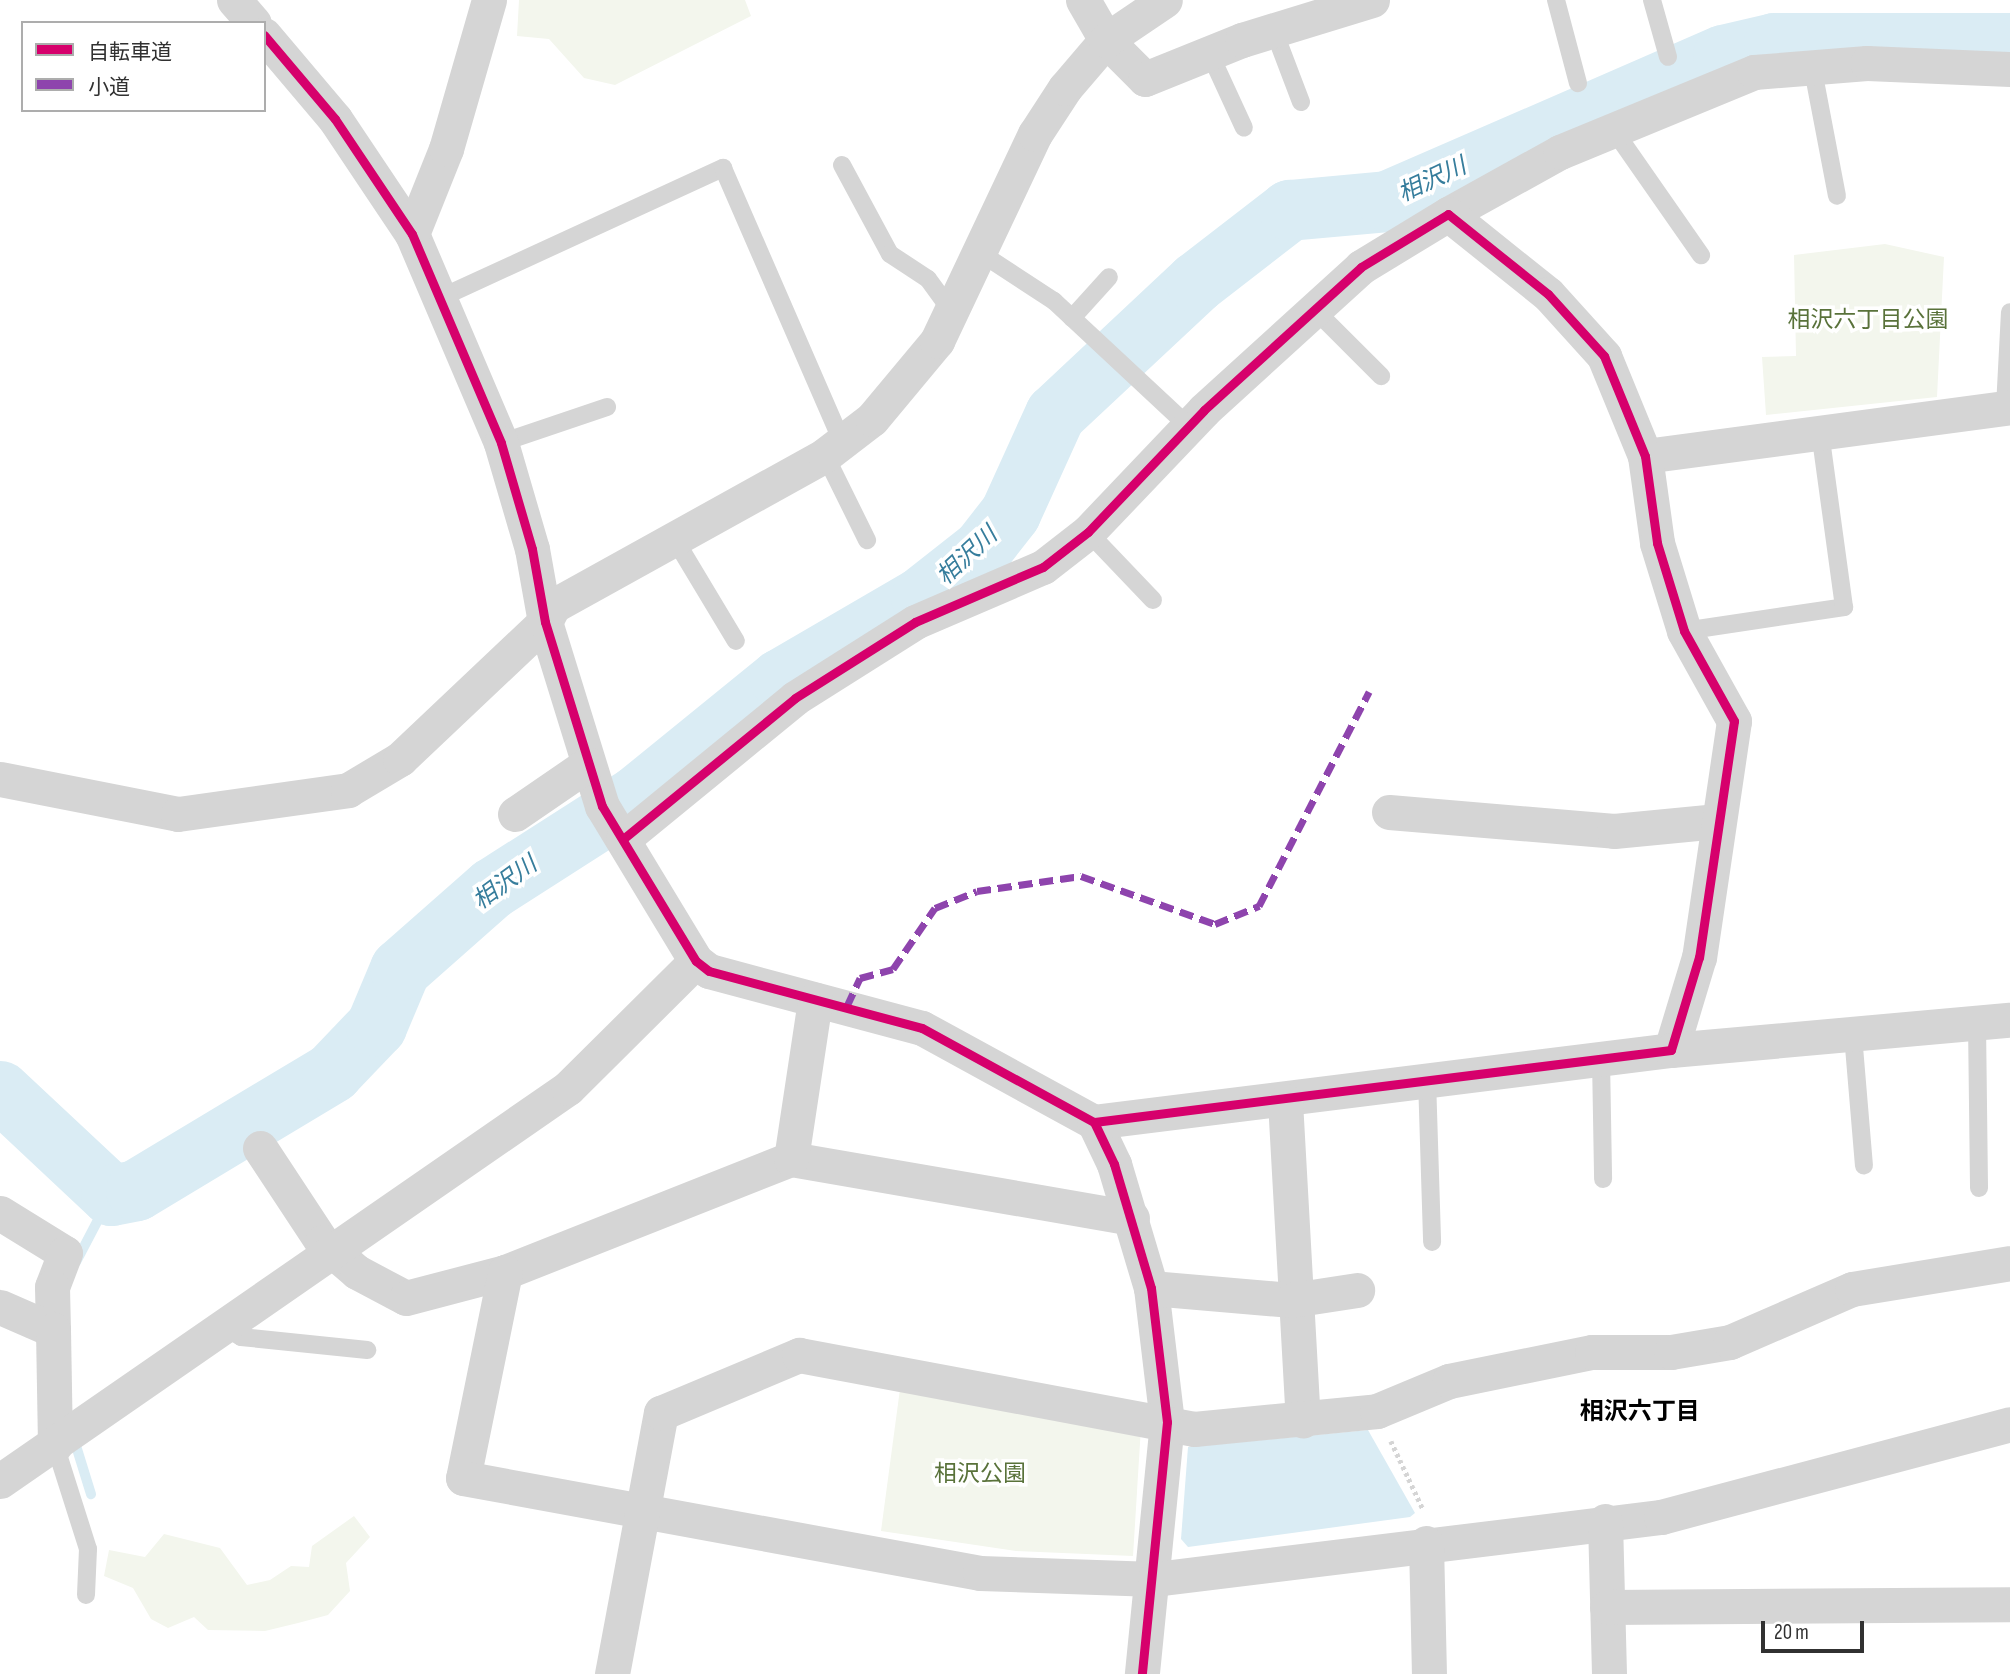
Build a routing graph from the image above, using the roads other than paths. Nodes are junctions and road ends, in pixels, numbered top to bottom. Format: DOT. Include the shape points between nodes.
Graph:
graph roads {
  1 [pos="234,0"];
  2 [pos="489,0"];
  3 [pos="1083,0"];
  4 [pos="1164,0"];
  5 [pos="1372,0"];
  6 [pos="1556,0"];
  7 [pos="1652,0"];
  8 [pos="252,21"];
  9 [pos="1274,31"];
  10 [pos="266,37"];
  11 [pos="1106,40"];
  12 [pos="1210,54"];
  13 [pos="1668,57"];
  14 [pos="1812,65"];
  15 [pos="2010,69"];
  16 [pos="1578,83"];
  17 [pos="1301,102"];
  18 [pos="1244,128"];
  19 [pos="1613,130"];
  20 [pos="842,165"];
  21 [pos="1837,196"];
  22 [pos="1448,214"];
  23 [pos="412,234"];
  24 [pos="979,252"];
  25 [pos="1701,255"];
  26 [pos="1109,277"];
  27 [pos="438,299"];
  28 [pos="1314,309"];
  29 [pos="951,311"];
  30 [pos="2010,312"];
  31 [pos="1072,318"];
  32 [pos="1381,376"];
  33 [pos="607,407"];
  34 [pos="2008,407"];
  35 [pos="1189,427"];
  36 [pos="1820,431"];
  37 [pos="501,443"];
  38 [pos="834,449"];
  39 [pos="1645,456"];
  40 [pos="1088,532"];
  41 [pos="674,538"];
  42 [pos="867,540"];
  43 [pos="1153,600"];
  44 [pos="545,622"];
  45 [pos="1684,631"];
  46 [pos="736,641"];
  47 [pos="588,764"];
  48 [pos="0,779"];
  49 [pos="1389,812"];
  50 [pos="515,814"];
  51 [pos="1718,821"];
  52 [pos="613,823"];
  53 [pos="696,961"];
  54 [pos="815,1000"];
  55 [pos="1993,1022"];
  56 [pos="1853,1035"];
  57 [pos="1671,1050"];
  58 [pos="1601,1059"];
  59 [pos="1427,1079"];
  60 [pos="1284,1101"];
  61 [pos="1094,1122"];
  62 [pos="260,1148"];
  63 [pos="791,1159"];
  64 [pos="1864,1166"];
  65 [pos="1603,1179"];
  66 [pos="1979,1188"];
  67 [pos="0,1213"];
  68 [pos="1132,1218"];
  69 [pos="1432,1242"];
  70 [pos="335,1255"];
  71 [pos="2010,1263"];
  72 [pos="505,1272"];
  73 [pos="1152,1288"];
  74 [pos="1357,1290"];
  75 [pos="1293,1300"];
  76 [pos="0,1307"];
  77 [pos="224,1327"];
  78 [pos="52,1330"];
  79 [pos="367,1350"];
  80 [pos="1303,1420"];
  81 [pos="1167,1422"];
  82 [pos="2010,1424"];
  83 [pos="67,1438"];
  84 [pos="4,1474"];
  85 [pos="640,1512"];
  86 [pos="1605,1521"];
  87 [pos="1432,1542"];
  88 [pos="1155,1579"];
  89 [pos="86,1595"];
  90 [pos="2010,1604"];
  91 [pos="1608,1607"];
  92 [pos="612,1674"];
  93 [pos="1142,1674"];
  94 [pos="1429,1674"];
  95 [pos="1609,1674"];
  1 -- 8 [label="street"];
  2 -- 23 [label="street" via="446,149"];
  3 -- 11 [label="street"];
  4 -- 11 [label="street"];
  5 -- 9 [label="street"];
  6 -- 16 [label="lane"];
  7 -- 13 [label="lane"];
  9 -- 12 [label="street"];
  9 -- 17 [label="lane"];
  10 -- 23 [label="street" via="335,119"];
  11 -- 12 [label="street" via="1145,79"];
  11 -- 24 [label="street" via="1035,134"];
  12 -- 18 [label="lane"];
  14 -- 15 [label="street"];
  14 -- 19 [label="street" via="1754,72"];
  14 -- 21 [label="lane"];
  19 -- 22 [label="street"];
  19 -- 25 [label="lane"];
  20 -- 29 [label="lane" via="890,254 928,279"];
  22 -- 28 [label="street" via="1362,267"];
  22 -- 39 [label="street" via="1548,294 1604,356"];
  23 -- 27 [label="street"];
  24 -- 29 [label="street"];
  24 -- 31 [label="lane"];
  26 -- 31 [label="lane"];
  27 -- 37 [label="street"];
  27 -- 38 [label="lane" via="723,168"];
  28 -- 32 [label="lane"];
  28 -- 35 [label="street"];
  29 -- 38 [label="street" via="900,388"];
  30 -- 34 [label="lane"];
  31 -- 35 [label="lane"];
  33 -- 37 [label="lane"];
  34 -- 36 [label="street"];
  35 -- 40 [label="street"];
  36 -- 39 [label="street"];
  36 -- 45 [label="lane" via="1844,607"];
  37 -- 44 [label="street" via="532,549"];
  38 -- 41 [label="street"];
  38 -- 42 [label="lane"];
  39 -- 45 [label="street" via="1657,543"];
  40 -- 43 [label="lane"];
  40 -- 52 [label="street" via="1043,567 915,622"];
  41 -- 44 [label="street" via="553,606"];
  41 -- 46 [label="lane"];
  44 -- 47 [label="street"];
  44 -- 48 [label="street" via="400,759 348,790 178,814"];
  45 -- 51 [label="street" via="1734,721"];
  47 -- 50 [label="street"];
  47 -- 52 [label="street"];
  49 -- 51 [label="street" via="1614,831"];
  51 -- 57 [label="street" via="1699,957"];
  52 -- 53 [label="street"];
  53 -- 54 [label="street" via="709,971"];
  53 -- 70 [label="street" via="568,1088"];
  54 -- 61 [label="street" via="922,1028"];
  54 -- 63 [label="street"];
  55 -- 56 [label="street"];
  55 -- 66 [label="lane"];
  56 -- 57 [label="street"];
  56 -- 64 [label="lane"];
  57 -- 58 [label="street"];
  58 -- 59 [label="street"];
  58 -- 65 [label="lane"];
  59 -- 60 [label="street"];
  59 -- 69 [label="lane"];
  60 -- 61 [label="street"];
  60 -- 75 [label="street"];
  61 -- 68 [label="street"];
  62 -- 70 [label="street"];
  63 -- 68 [label="street"];
  63 -- 72 [label="street"];
  67 -- 78 [label="street" via="65,1253 52,1287"];
  68 -- 73 [label="street"];
  70 -- 72 [label="street" via="406,1298"];
  70 -- 77 [label="street"];
  71 -- 80 [label="street" via="1852,1289 1730,1342 1671,1352 1592,1352 1448,1381 1377,1411"];
  72 -- 85 [label="street" via="463,1478"];
  73 -- 75 [label="street"];
  73 -- 81 [label="street"];
  74 -- 75 [label="street"];
  75 -- 80 [label="street"];
  76 -- 78 [label="street"];
  77 -- 79 [label="lane" via="241,1337"];
  77 -- 83 [label="street"];
  78 -- 83 [label="street"];
  80 -- 81 [label="street" via="1194,1429"];
  81 -- 85 [label="street" via="799,1355 661,1413"];
  81 -- 88 [label="street"];
  82 -- 86 [label="street" via="1661,1517"];
  83 -- 84 [label="street"];
  83 -- 89 [label="lane" via="88,1549"];
  85 -- 88 [label="street" via="979,1573"];
  85 -- 92 [label="street"];
  86 -- 87 [label="street"];
  86 -- 91 [label="street"];
  87 -- 88 [label="street"];
  87 -- 94 [label="street"];
  88 -- 93 [label="street"];
  90 -- 91 [label="street"];
  91 -- 95 [label="street"];
}
